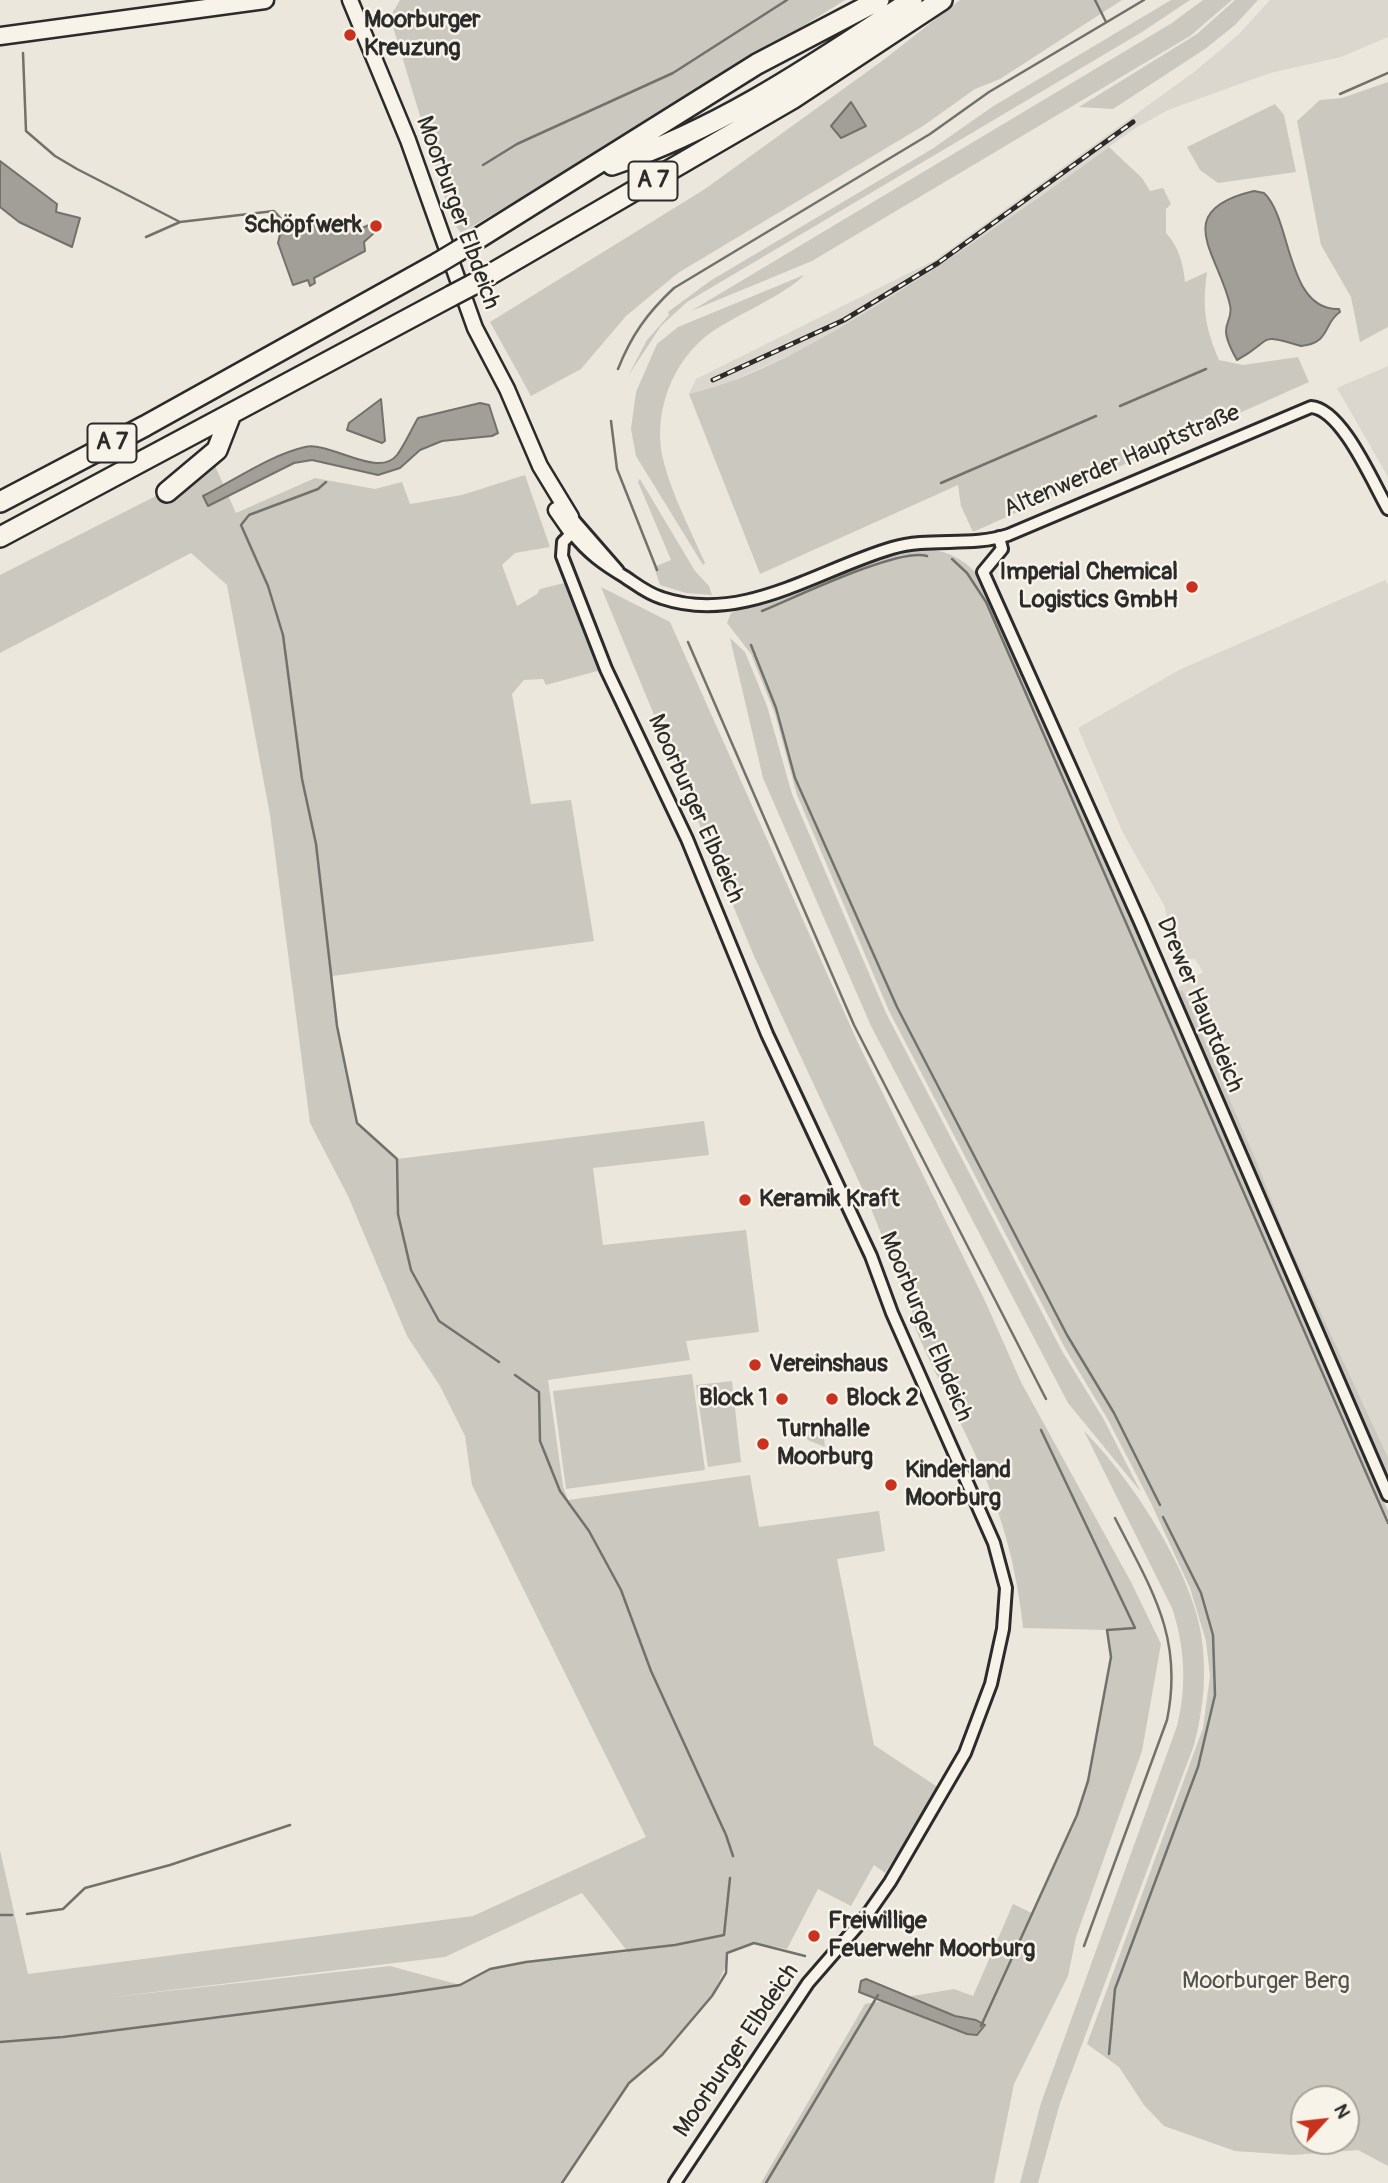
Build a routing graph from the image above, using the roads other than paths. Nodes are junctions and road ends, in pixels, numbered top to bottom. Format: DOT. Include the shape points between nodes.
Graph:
graph roads {
  1 [pos="265,0"];
  2 [pos="350,0"];
  3 [pos="879,0"];
  4 [pos="942,0"];
  5 [pos="910,8"];
  6 [pos="0,36"];
  7 [pos="575,178"];
  8 [pos="231,414"];
  9 [pos="528,438"];
  10 [pos="167,492"];
  11 [pos="0,502"];
  12 [pos="1388,509"];
  13 [pos="571,517"];
  14 [pos="572,533"];
  15 [pos="0,537"];
  16 [pos="999,537"];
  17 [pos="622,576"];
  18 [pos="1388,1495"];
  19 [pos="676,2183"];
  1 -- 6 [label="main road"];
  2 -- 9 [label="street, Moorburger Elbdeich" via="408,140 475,328"];
  3 -- 7 [label="highway, A 7" via="757,64"];
  4 -- 5 [label="highway, A 7"];
  5 -- 7 [label="highway, A 7" via="756,101 691,134"];
  5 -- 8 [label="highway, A 7, bridge" via="792,99 472,285"];
  7 -- 11 [label="highway, A 7, bridge" via="438,263"];
  8 -- 10 [label="highway" via="217,450"];
  8 -- 15 [label="highway, A 7"];
  9 -- 13 [label="street, Moorburger Elbdeich"];
  9 -- 14 [label="street, Moorburger Elbdeich" via="538,476"];
  12 -- 16 [label="street, Altenwerder Hauptstraße" via="1340,426 1327,411 1311,407"];
  13 -- 14 [label="street, Moorburger Elbdeich"];
  13 -- 17 [label="street, Altenwerder Hauptstraße"];
  14 -- 17 [label="street, Altenwerder Hauptstraße" via="597,561"];
  14 -- 19 [label="street, Moorburger Elbdeich" via="563,542 562,556 606,669 687,839 767,1034 871,1256 993,1543 1006,1588 991,1684 965,1754 890,1882 808,1983"];
  16 -- 17 [label="street, Altenwerder Hauptstraße" via="901,546 750,601 720,606 661,598"];
  16 -- 18 [label="street, Drewer Hauptdeich" via="1002,549 983,572"];
}
